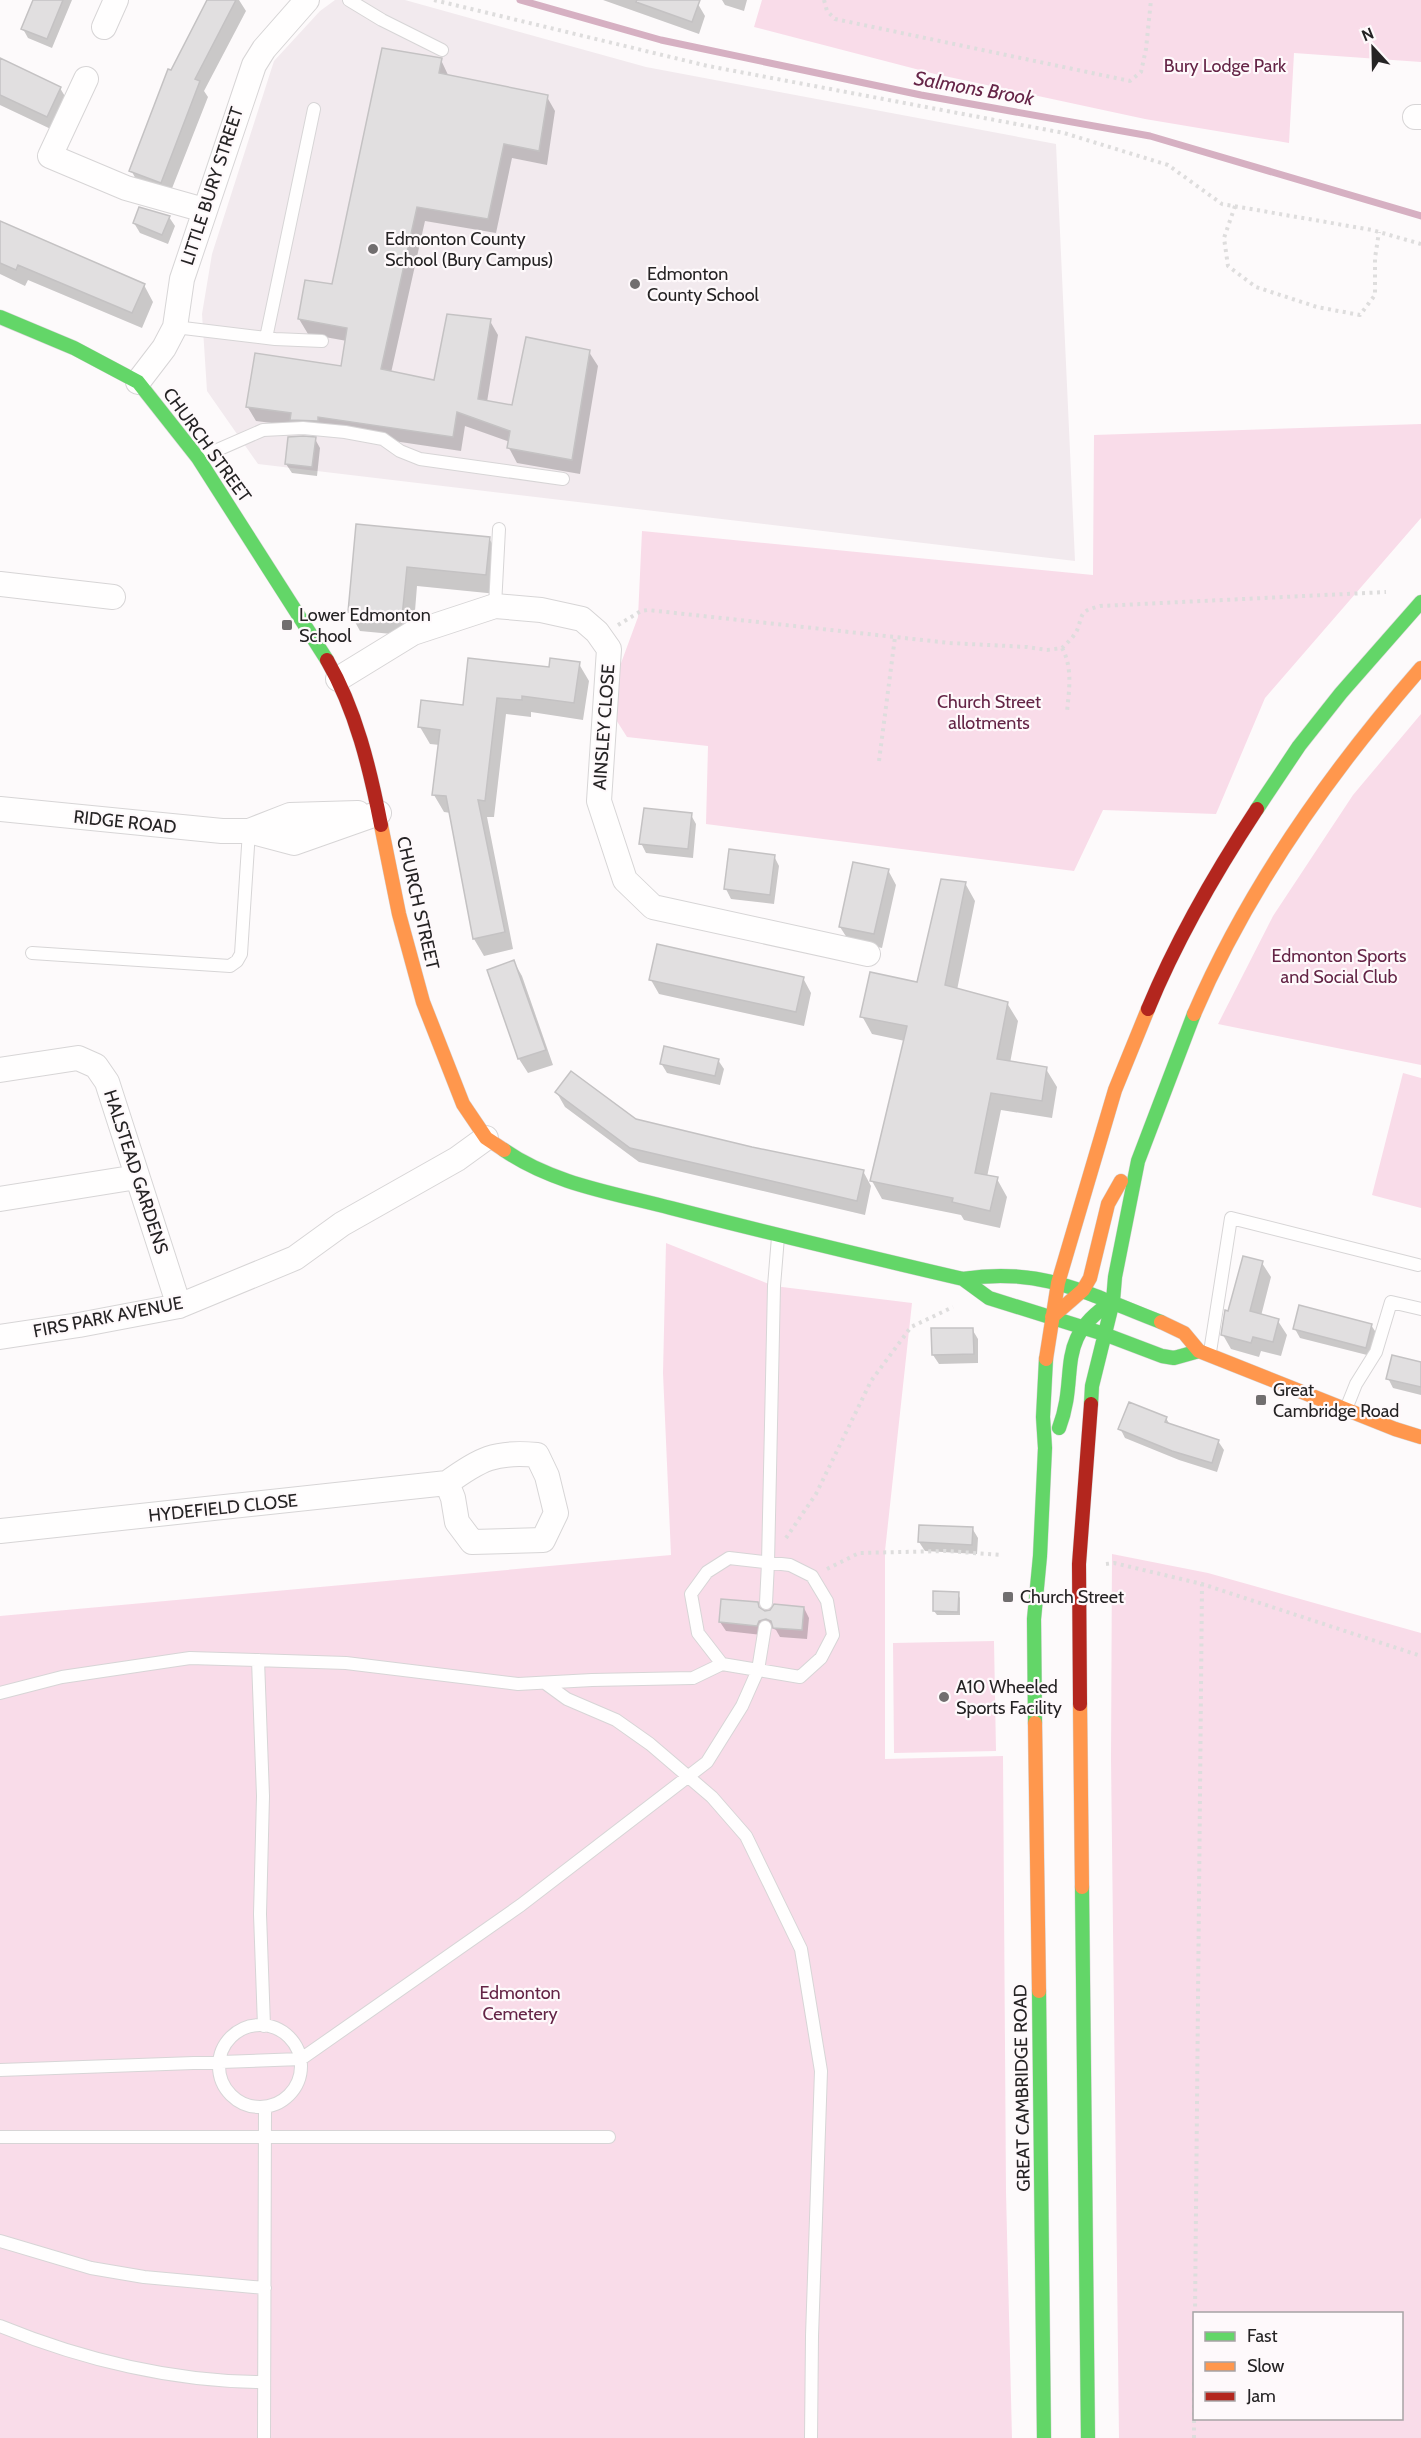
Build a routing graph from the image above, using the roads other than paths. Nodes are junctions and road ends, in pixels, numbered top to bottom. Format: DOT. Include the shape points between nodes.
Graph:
graph roads {
  1 [pos="116,0"];
  2 [pos="307,0"];
  3 [pos="349,0"];
  4 [pos="104,27"];
  5 [pos="442,50"];
  6 [pos="86,79"];
  7 [pos="314,109"];
  8 [pos="204,210"];
  9 [pos="0,317"];
  10 [pos="175,327"];
  11 [pos="266,339"];
  12 [pos="322,341"];
  13 [pos="138,382"];
  14 [pos="198,458"];
  15 [pos="563,479"];
  16 [pos="499,529"];
  17 [pos="0,584"];
  18 [pos="113,597"];
  19 [pos="1421,602"];
  20 [pos="495,606"];
  21 [pos="1421,668"];
  22 [pos="338,679"];
  23 [pos="0,810"];
  24 [pos="379,813"];
  25 [pos="249,831"];
  26 [pos="32,953"];
  27 [pos="868,954"];
  28 [pos="0,1070"];
  29 [pos="486,1138"];
  30 [pos="1138,1161"];
  31 [pos="137,1177"];
  32 [pos="0,1199"];
  33 [pos="778,1236"];
  34 [pos="1418,1265"];
  35 [pos="963,1279"];
  36 [pos="1058,1283"];
  37 [pos="1083,1290"];
  38 [pos="1113,1301"];
  39 [pos="179,1306"];
  40 [pos="1421,1309"];
  41 [pos="1052,1317"];
  42 [pos="1081,1328"];
  43 [pos="1104,1334"];
  44 [pos="0,1337"];
  45 [pos="1204,1353"];
  46 [pos="1345,1410"];
  47 [pos="1421,1437"];
  48 [pos="1045,1448"];
  49 [pos="447,1483"];
  50 [pos="0,1531"];
  51 [pos="768,1563"];
  52 [pos="766,1603"];
  53 [pos="765,1627"];
  54 [pos="258,1660"];
  55 [pos="722,1664"];
  56 [pos="758,1670"];
  57 [pos="545,1683"];
  58 [pos="0,1693"];
  59 [pos="689,1776"];
  60 [pos="264,2026"];
  61 [pos="301,2059"];
  62 [pos="218,2062"];
  63 [pos="0,2070"];
  64 [pos="265,2108"];
  65 [pos="609,2136"];
  66 [pos="0,2137"];
  67 [pos="263,2138"];
  68 [pos="0,2241"];
  69 [pos="265,2288"];
  70 [pos="0,2326"];
  71 [pos="264,2382"];
  72 [pos="264,2438"];
  73 [pos="811,2438"];
  74 [pos="1044,2438"];
  75 [pos="1089,2438"];
  1 -- 4 [label="street"];
  2 -- 8 [label="street, LITTLE BURY STREET" via="254,65"];
  3 -- 5 [label="lane"];
  6 -- 8 [label="street" via="50,156 126,188"];
  7 -- 11 [label="lane"];
  8 -- 10 [label="street, LITTLE BURY STREET" via="182,279"];
  9 -- 13 [label="main road, CHURCH STREET" via="74,348"];
  10 -- 11 [label="lane"];
  10 -- 13 [label="street, LITTLE BURY STREET"];
  11 -- 12 [label="lane"];
  13 -- 14 [label="main road, CHURCH STREET"];
  14 -- 15 [label="lane" via="263,430 303,428 383,439 420,459"];
  14 -- 22 [label="main road, CHURCH STREET"];
  16 -- 20 [label="lane"];
  17 -- 18 [label="street"];
  19 -- 36 [label="main road, GREAT CAMBRIDGE ROAD" via="1299,746 1231,849 1194,914 1160,980 1115,1090"];
  20 -- 22 [label="street, AINSLEY CLOSE" via="413,633"];
  20 -- 27 [label="street, AINSLEY CLOSE" via="541,609 582,619 609,649 599,801 625,880 653,907"];
  21 -- 30 [label="main road" via="1336,773 1268,871 1206,986"];
  22 -- 24 [label="main road, CHURCH STREET" via="356,724"];
  23 -- 25 [label="street, RIDGE ROAD"];
  24 -- 25 [label="street, RIDGE ROAD" via="294,843"];
  24 -- 29 [label="main road, CHURCH STREET" via="399,914 423,1002 463,1104"];
  25 -- 26 [label="lane" via="241,954 230,966"];
  28 -- 31 [label="street, HALSTEAD GARDENS" via="78,1058 96,1066 107,1082"];
  29 -- 33 [label="main road, CHURCH STREET" via="543,1173"];
  29 -- 39 [label="street, FIRS PARK AVENUE" via="342,1224 288,1242 215,1291"];
  30 -- 37 [label="main road" via="1108,1204 1090,1278"];
  30 -- 38 [label="main road"];
  31 -- 32 [label="street"];
  31 -- 39 [label="street, HALSTEAD GARDENS"];
  33 -- 35 [label="main road, CHURCH STREET"];
  33 -- 51 [label="lane"];
  34 -- 45 [label="lane" via="1231,1218"];
  35 -- 36 [label="main road, CHURCH STREET" via="994,1274"];
  35 -- 41 [label="main road, CHURCH STREET" via="989,1298"];
  36 -- 37 [label="main road, CHURCH STREET"];
  36 -- 41 [label="main road, GREAT CAMBRIDGE ROAD"];
  37 -- 38 [label="main road, CHURCH STREET"];
  37 -- 41 [label="main road"];
  38 -- 42 [label="main road"];
  38 -- 43 [label="main road"];
  38 -- 45 [label="main road, CHURCH STREET" via="1183,1332"];
  39 -- 44 [label="street, FIRS PARK AVENUE"];
  40 -- 46 [label="lane" via="1390,1302 1376,1352"];
  41 -- 42 [label="main road, CHURCH STREET"];
  41 -- 48 [label="main road, GREAT CAMBRIDGE ROAD" via="1042,1416"];
  42 -- 43 [label="main road, CHURCH STREET"];
  42 -- 48 [label="main road" via="1072,1353 1062,1420"];
  43 -- 45 [label="main road, CHURCH STREET" via="1162,1356"];
  43 -- 75 [label="main road" via="1092,1386 1078,1564 1080,1746 1076,1834"];
  45 -- 46 [label="main road, CHURCH STREET"];
  46 -- 47 [label="main road, CHURCH STREET"];
  48 -- 74 [label="main road, GREAT CAMBRIDGE ROAD" via="1034,1619 1035,1738 1042,1835"];
  49 -- 49 [label="street" via="474,1463 511,1453 537,1455 556,1513 543,1540 472,1542 458,1522"];
  49 -- 50 [label="street, HYDEFIELD CLOSE"];
  51 -- 52 [label="lane"];
  51 -- 55 [label="lane" via="729,1558 707,1572 691,1594 698,1633"];
  51 -- 56 [label="lane" via="790,1565 812,1576 827,1602 833,1635 821,1658 800,1677"];
  53 -- 56 [label="lane"];
  54 -- 57 [label="lane" via="346,1663 518,1684"];
  54 -- 58 [label="lane" via="190,1658 62,1677"];
  54 -- 60 [label="lane"];
  55 -- 56 [label="lane"];
  55 -- 57 [label="lane" via="693,1678"];
  56 -- 59 [label="lane" via="742,1706 706,1762"];
  57 -- 59 [label="lane" via="567,1699 616,1720"];
  59 -- 61 [label="lane" via="521,1905"];
  59 -- 73 [label="lane" via="746,1836 801,1949 821,2071"];
  60 -- 61 [label="lane" via="291,2038"];
  60 -- 62 [label="lane" via="247,2026 227,2040"];
  61 -- 62 [label="lane"];
  61 -- 64 [label="lane" via="299,2081 286,2099"];
  62 -- 63 [label="lane"];
  62 -- 64 [label="lane" via="220,2080 230,2096 246,2106"];
  64 -- 67 [label="lane"];
  65 -- 67 [label="lane"];
  66 -- 67 [label="lane"];
  67 -- 69 [label="lane"];
  68 -- 69 [label="lane" via="91,2268"];
  69 -- 71 [label="lane"];
  70 -- 71 [label="lane" via="100,2359 191,2377"];
  71 -- 72 [label="lane"];
}
